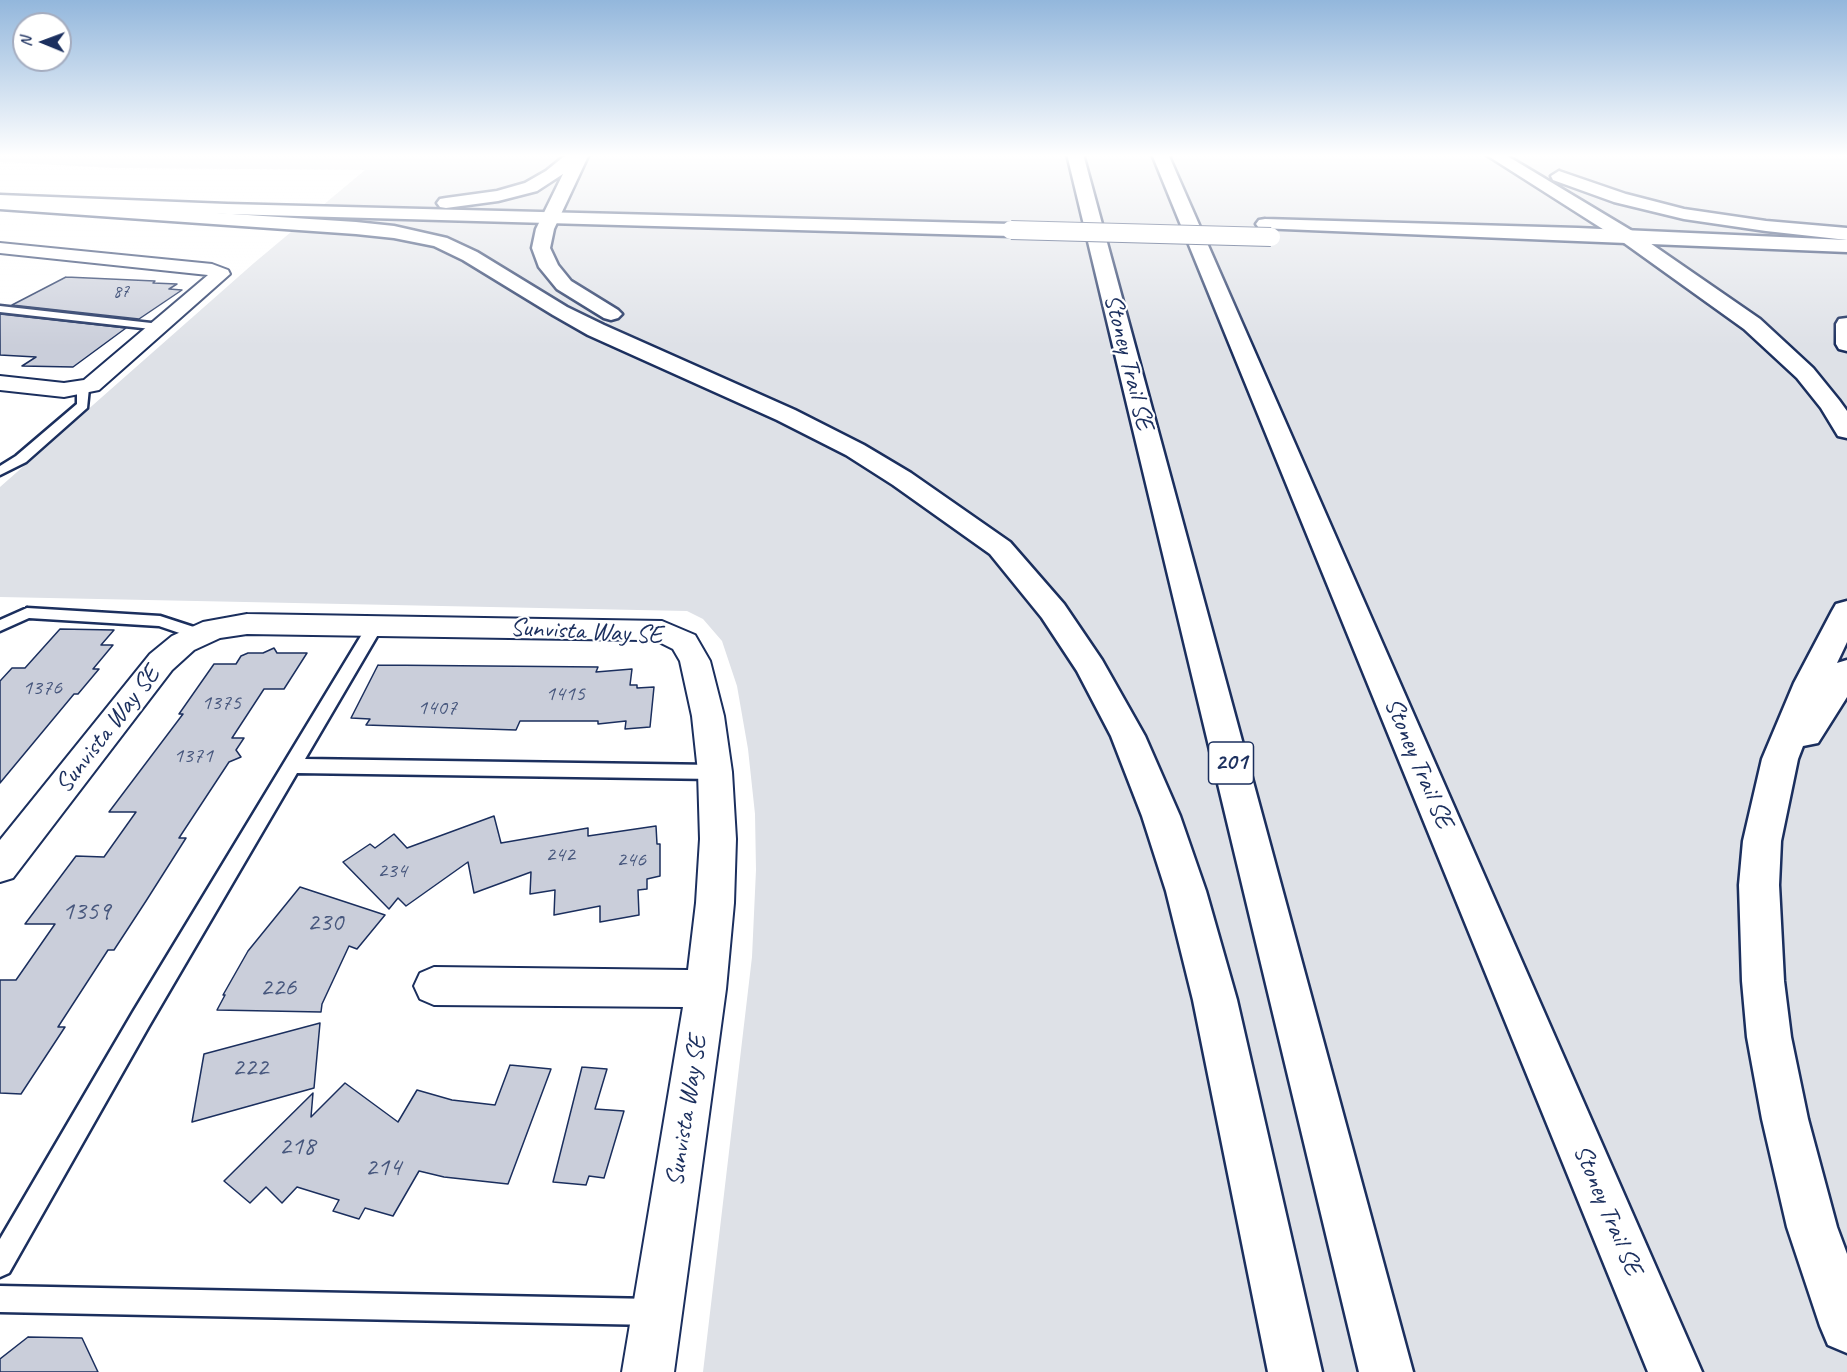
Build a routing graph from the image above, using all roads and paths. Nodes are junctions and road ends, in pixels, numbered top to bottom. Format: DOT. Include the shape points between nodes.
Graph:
graph roads {
  1 [pos="224,218"];
  2 [pos="550,218"];
  3 [pos="782,218"];
  4 [pos="1091,218"];
  5 [pos="1187,218"];
  6 [pos="1598,218"];
  7 [pos="1712,218"];
  8 [pos="1268,231"];
  9 [pos="1847,234"];
  10 [pos="1627,236"];
  11 [pos="1847,246"];
  12 [pos="0,248"];
  13 [pos="1647,250"];
  14 [pos="1847,260"];
  15 [pos="0,309"];
  16 [pos="1847,324"];
  17 [pos="160,327"];
  18 [pos="1847,344"];
  19 [pos="0,383"];
  20 [pos="83,388"];
  21 [pos="1847,431"];
  22 [pos="0,471"];
  23 [pos="1000,548"];
  24 [pos="1847,611"];
  25 [pos="0,626"];
  26 [pos="375,626"];
  27 [pos="200,635"];
  28 [pos="1847,671"];
  29 [pos="293,766"];
  30 [pos="715,772"];
  31 [pos="1768,814"];
  32 [pos="0,867"];
  33 [pos="434,986"];
  34 [pos="706,989"];
  35 [pos="0,1264"];
  36 [pos="0,1299"];
  37 [pos="657,1312"];
  38 [pos="1847,1326"];
  39 [pos="648,1372"];
  40 [pos="1295,1372"];
  41 [pos="1386,1372"];
  42 [pos="1675,1372"];
  1 -- 23 [label="main road" via="364,228 440,242 471,256 596,330 855,450"];
  2 -- 23 [label="main road" via="542,238 543,254 554,273 573,292 854,433 923,479"];
  3 -- 8 [label="main road, bridge"];
  4 -- 41 [label="main road, Stoney Trail SE / 201"];
  5 -- 42 [label="main road, Stoney Trail SE"];
  6 -- 10 [label="main road"];
  7 -- 9 [label="main road"];
  8 -- 10 [label="main road"];
  8 -- 13 [label="main road"];
  10 -- 11 [label="main road"];
  10 -- 13 [label="main road"];
  12 -- 17 [label="street" via="220,273 218,279"];
  13 -- 14 [label="main road"];
  13 -- 21 [label="main road" via="1776,344 1820,390"];
  15 -- 17 [label="lane"];
  16 -- 18 [label="main road"];
  17 -- 20 [label="street" via="98,381"];
  19 -- 20 [label="street" via="64,390"];
  20 -- 22 [label="lane" via="83,405 21,459"];
  23 -- 40 [label="main road" via="1053,611 1091,668 1128,736 1161,816 1215,1000"];
  24 -- 31 [label="main road" via="1798,712 1780,759"];
  25 -- 27 [label="lane" via="27,613 160,621"];
  26 -- 27 [label="street, Sunvista Way SE" via="247,624"];
  26 -- 29 [label="lane"];
  26 -- 30 [label="street, Sunvista Way SE" via="641,630 674,636 690,649 695,661 708,716"];
  27 -- 32 [label="street, Sunvista Way SE" via="170,652 161,662"];
  28 -- 31 [label="main road" via="1802,741"];
  29 -- 30 [label="lane"];
  29 -- 35 [label="lane" via="141,1018"];
  30 -- 34 [label="street, Sunvista Way SE" via="718,839"];
  31 -- 38 [label="main road" via="1759,885 1769,1037 1812,1227"];
  33 -- 34 [label="street"];
  34 -- 37 [label="street, Sunvista Way SE"];
  36 -- 37 [label="lane"];
  37 -- 39 [label="street, Sunvista Way SE"];
}
